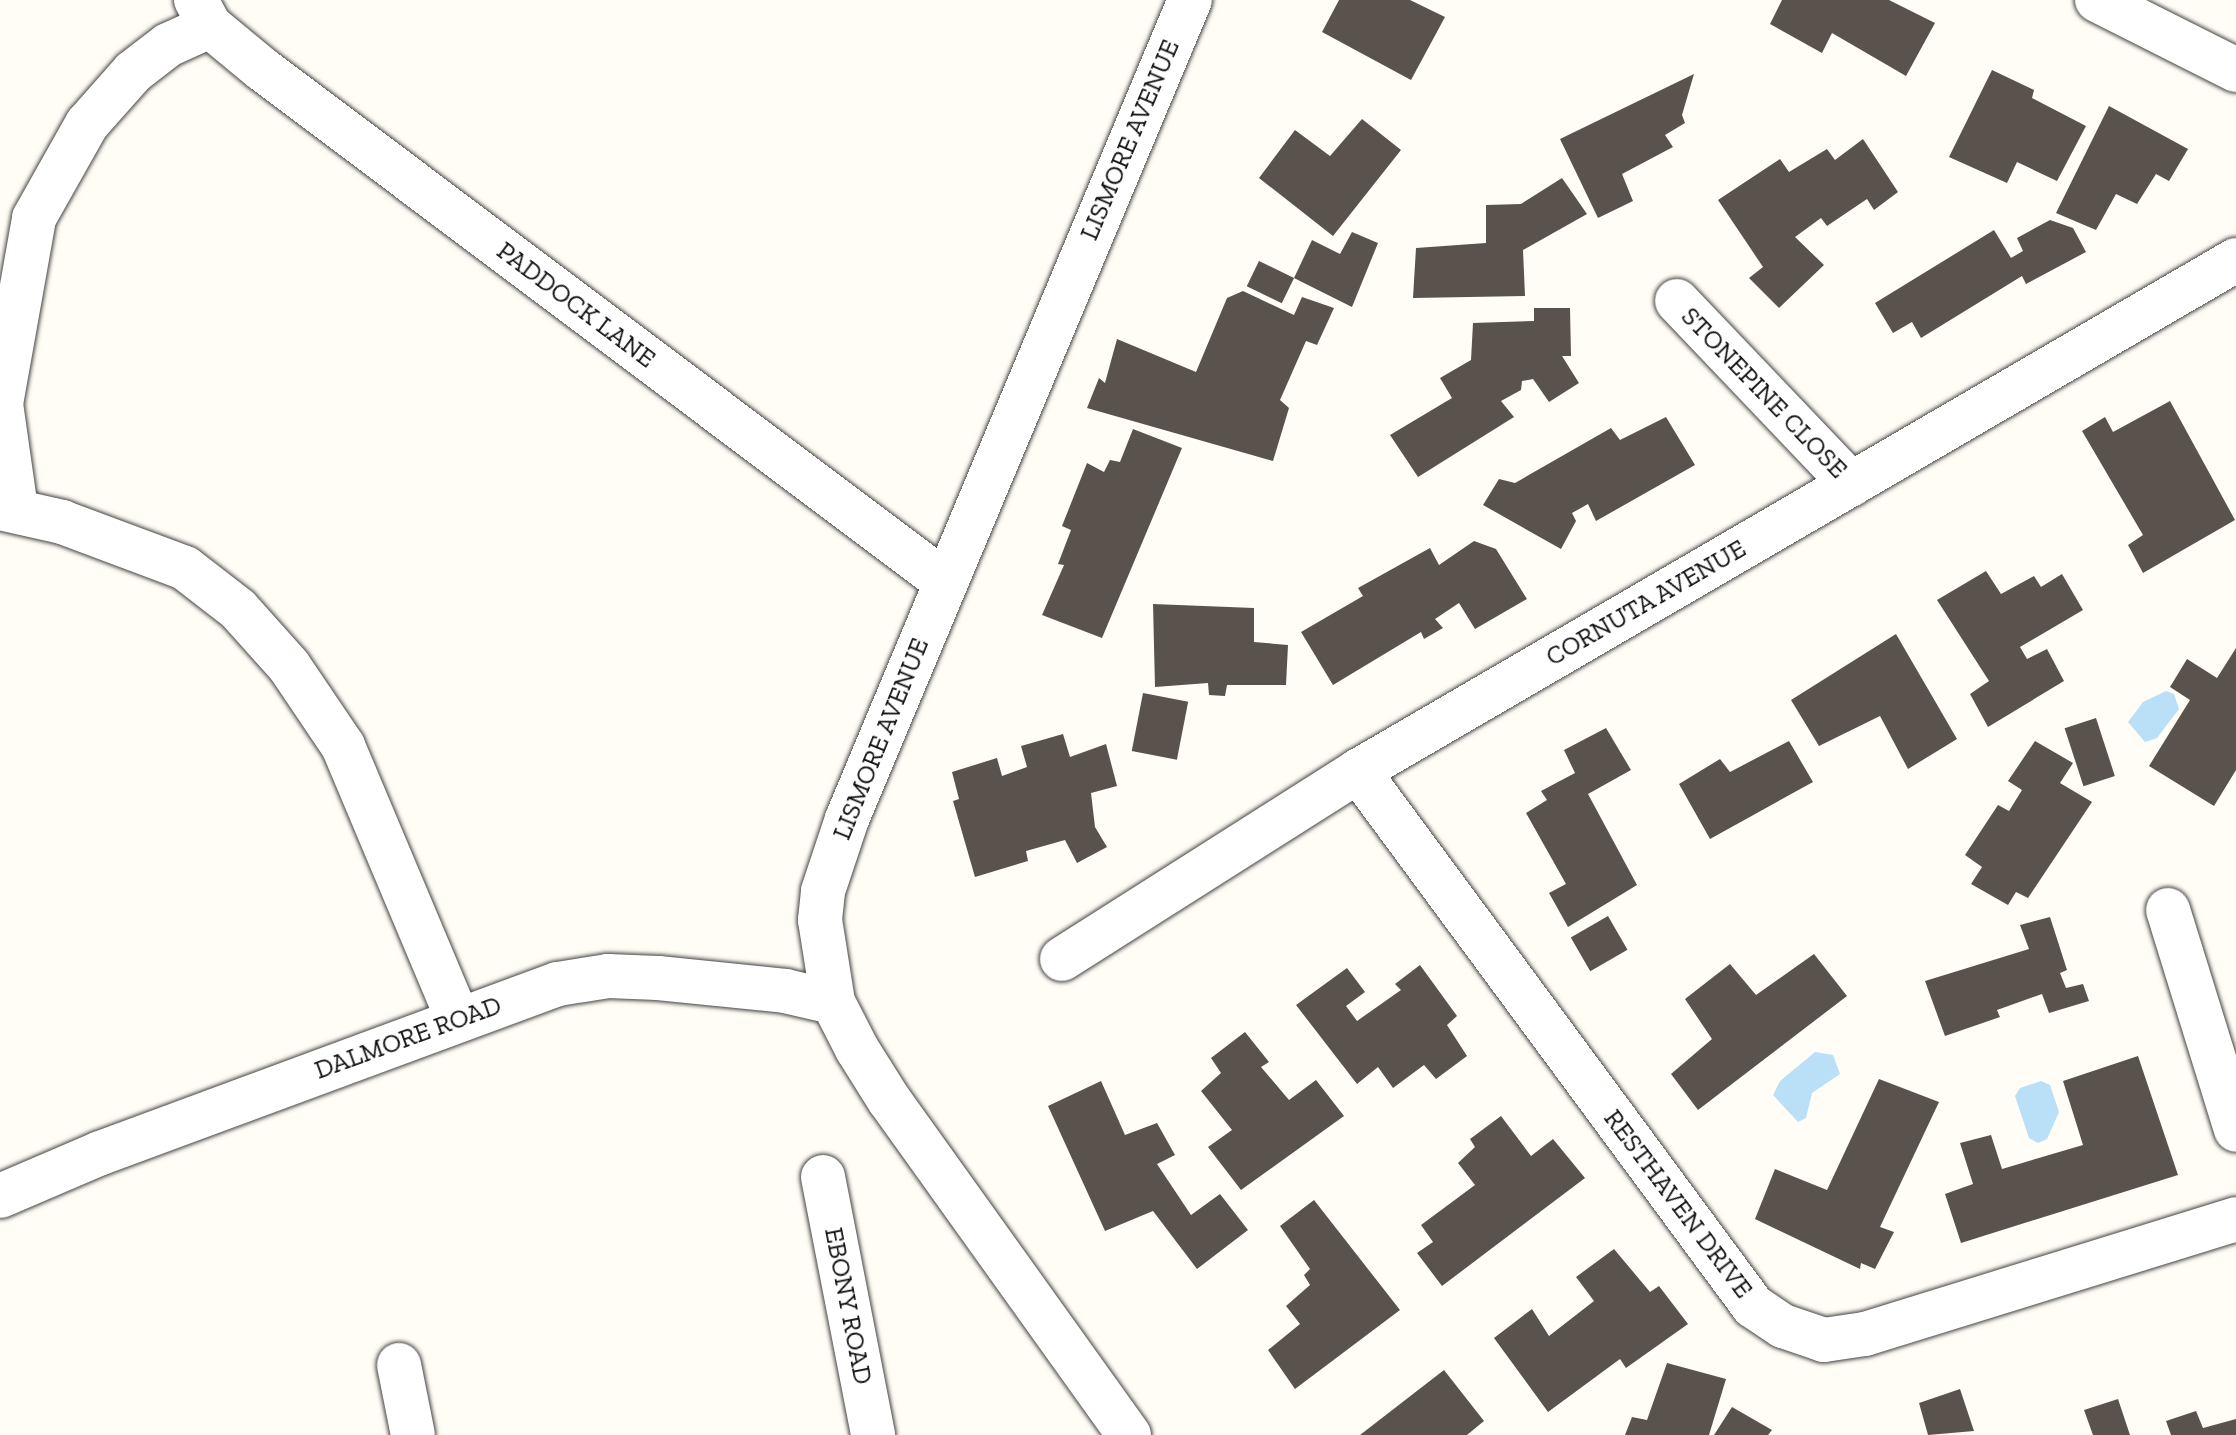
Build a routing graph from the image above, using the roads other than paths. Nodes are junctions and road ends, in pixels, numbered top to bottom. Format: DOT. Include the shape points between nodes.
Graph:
graph roads {
  1 [pos="1190,0"];
  2 [pos="2097,0"];
  3 [pos="203,13"];
  4 [pos="2236,70"];
  5 [pos="2236,260"];
  6 [pos="1677,301"];
  7 [pos="1851,484"];
  8 [pos="8,509"];
  9 [pos="944,581"];
  10 [pos="1358,771"];
  11 [pos="2168,910"];
  12 [pos="1062,959"];
  13 [pos="833,1002"];
  14 [pos="458,1020"];
  15 [pos="2236,1130"];
  16 [pos="823,1177"];
  17 [pos="0,1196"];
  18 [pos="2236,1219"];
  19 [pos="399,1365"];
  20 [pos="413,1435"];
  21 [pos="873,1435"];
  22 [pos="1129,1435"];
  1 -- 9 [label="street, LISMORE AVENUE"];
  2 -- 4 [label="street"];
  3 -- 8 [label="street, PADDOCK LANE" via="133,72 87,124 34,218 14,304 1,404"];
  3 -- 9 [label="street, PADDOCK LANE"];
  5 -- 7 [label="street, CORNUTA AVENUE"];
  6 -- 7 [label="street, STONEPINE CLOSE"];
  7 -- 10 [label="street, CORNUTA AVENUE"];
  8 -- 14 [label="street" via="120,540 185,568 238,609 289,666 343,746"];
  9 -- 13 [label="street, LISMORE AVENUE" via="823,891 820,920"];
  10 -- 12 [label="street, CORNUTA AVENUE"];
  10 -- 18 [label="street, RESTHAVEN DRIVE" via="1753,1306 1783,1326 1824,1340 1865,1334"];
  11 -- 15 [label="street"];
  13 -- 14 [label="street, DALMORE ROAD" via="785,991 608,976 558,984"];
  13 -- 22 [label="street, LISMORE AVENUE" via="889,1100"];
  14 -- 17 [label="street, DALMORE ROAD"];
  16 -- 21 [label="street, EBONY ROAD"];
  19 -- 20 [label="street"];
}
